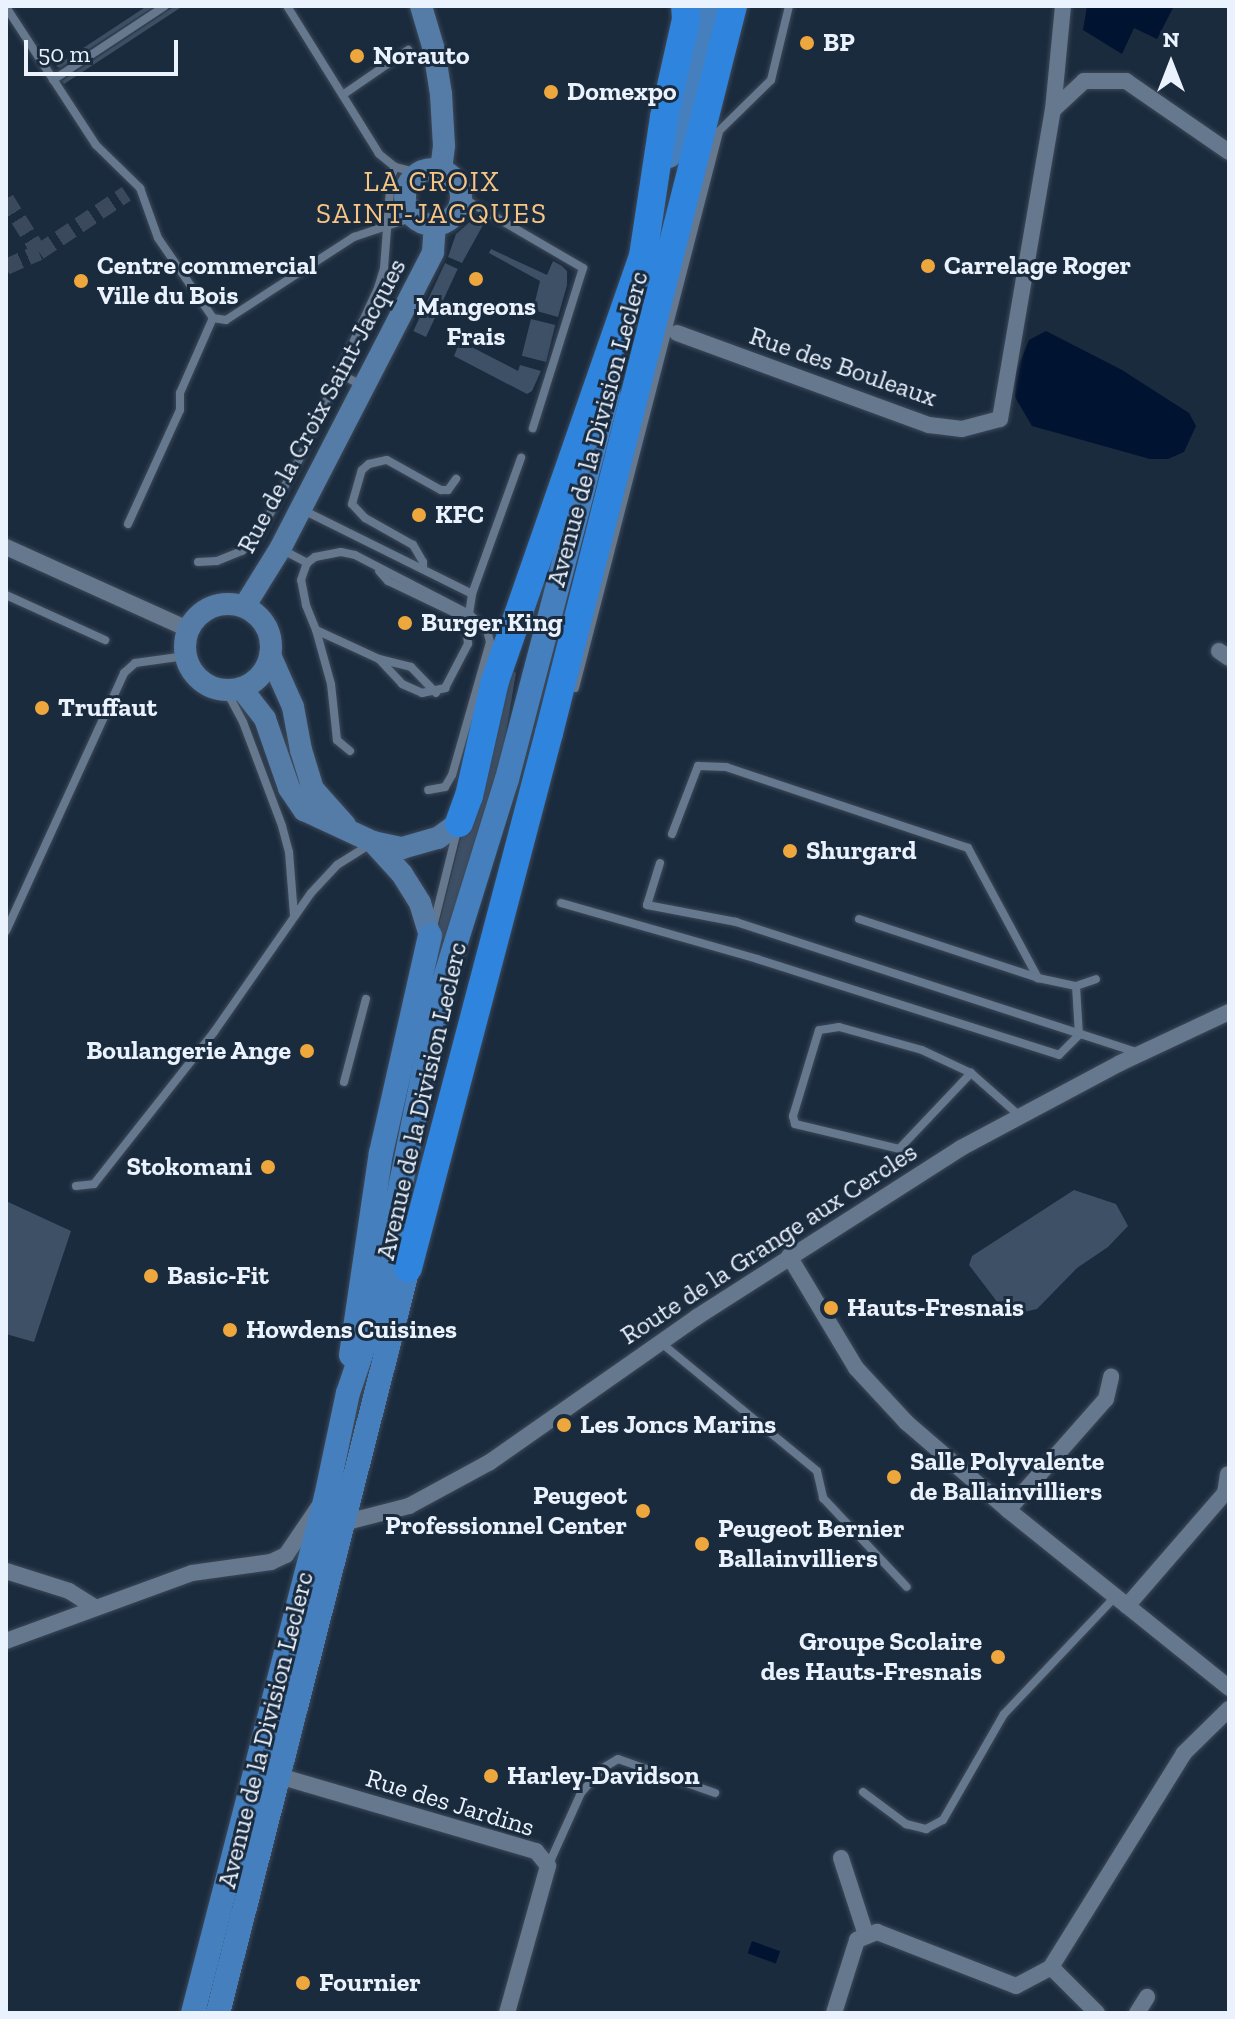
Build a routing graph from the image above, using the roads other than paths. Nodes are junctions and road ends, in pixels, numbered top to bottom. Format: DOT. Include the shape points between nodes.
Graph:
graph roads {
  1 [pos="165,6"];
  2 [pos="287,6"];
  3 [pos="421,6"];
  4 [pos="685,6"];
  5 [pos="707,6"];
  6 [pos="733,6"];
  7 [pos="789,6"];
  8 [pos="1063,6"];
  9 [pos="6,7"];
  10 [pos="408,50"];
  11 [pos="53,80"];
  12 [pos="344,94"];
  13 [pos="1053,110"];
  14 [pos="709,138"];
  15 [pos="1229,152"];
  16 [pos="395,167"];
  17 [pos="430,171"];
  18 [pos="461,197"];
  19 [pos="413,217"];
  20 [pos="388,224"];
  21 [pos="435,225"];
  22 [pos="643,256"];
  23 [pos="213,318"];
  24 [pos="677,333"];
  25 [pos="338,373"];
  26 [pos="364,385"];
  27 [pos="533,428"];
  28 [pos="521,458"];
  29 [pos="456,479"];
  30 [pos="301,508"];
  31 [pos="128,524"];
  32 [pos="6,547"];
  33 [pos="280,549"];
  34 [pos="198,562"];
  35 [pos="307,563"];
  36 [pos="372,565"];
  37 [pos="423,569"];
  38 [pos="472,594"];
  39 [pos="6,595"];
  40 [pos="244,607"];
  41 [pos="469,614"];
  42 [pos="188,629"];
  43 [pos="316,630"];
  44 [pos="105,640"];
  45 [pos="270,655"];
  46 [pos="186,656"];
  47 [pos="379,659"];
  48 [pos="234,689"];
  49 [pos="436,693"];
  50 [pos="571,703"];
  51 [pos="350,751"];
  52 [pos="428,790"];
  53 [pos="459,823"];
  54 [pos="351,832"];
  55 [pos="672,834"];
  56 [pos="373,842"];
  57 [pos="660,863"];
  58 [pos="561,903"];
  59 [pos="294,915"];
  60 [pos="859,919"];
  61 [pos="6,931"];
  62 [pos="430,935"];
  63 [pos="1038,978"];
  64 [pos="1096,979"];
  65 [pos="1076,986"];
  66 [pos="366,999"];
  67 [pos="1229,1012"];
  68 [pos="1079,1035"];
  69 [pos="1141,1054"];
  70 [pos="971,1073"];
  71 [pos="344,1082"];
  72 [pos="1020,1117"];
  73 [pos="76,1186"];
  74 [pos="789,1256"];
  75 [pos="408,1268"];
  76 [pos="659,1342"];
  77 [pos="1111,1377"];
  78 [pos="348,1393"];
  79 [pos="1228,1474"];
  80 [pos="326,1497"];
  81 [pos="1008,1510"];
  82 [pos="343,1523"];
  83 [pos="6,1571"];
  84 [pos="907,1587"];
  85 [pos="1121,1601"];
  86 [pos="95,1607"];
  87 [pos="6,1641"];
  88 [pos="1229,1688"];
  89 [pos="1229,1709"];
  90 [pos="279,1776"];
  91 [pos="863,1792"];
  92 [pos="715,1793"];
  93 [pos="841,1858"];
  94 [pos="548,1866"];
  95 [pos="866,1935"];
  96 [pos="1051,1967"];
  97 [pos="1147,1997"];
  98 [pos="193,2013"];
  99 [pos="218,2013"];
  100 [pos="507,2013"];
  101 [pos="834,2013"];
  102 [pos="1097,2013"];
  103 [pos="1137,2013"];
  1 -- 11 [label="lane"];
  2 -- 12 [label="lane"];
  3 -- 17 [label="street" via="434,50 444,146"];
  4 -- 22 [label="highway"];
  5 -- 22 [label="main road, Avenue de la Division Leclerc"];
  6 -- 14 [label="highway, Avenue de la Division Leclerc"];
  7 -- 14 [label="lane" via="771,80"];
  8 -- 13 [label="street"];
  9 -- 11 [label="lane"];
  10 -- 12 [label="lane"];
  11 -- 23 [label="lane" via="107,159 140,188 158,238"];
  12 -- 16 [label="lane" via="379,154"];
  13 -- 15 [label="street" via="1084,81 1126,81"];
  13 -- 24 [label="street, Rue des Bouleaux" via="1000,419 962,429 929,425"];
  14 -- 50 [label="lane"];
  14 -- 75 [label="highway, Avenue de la Division Leclerc"];
  16 -- 17 [label="lane"];
  16 -- 20 [label="lane"];
  17 -- 18 [label="street" via="451,176"];
  17 -- 19 [label="street" via="410,181 405,193"];
  18 -- 21 [label="street" via="452,218"];
  18 -- 27 [label="lane" via="583,268"];
  19 -- 20 [label="lane"];
  19 -- 21 [label="street"];
  20 -- 23 [label="lane" via="354,237 226,320"];
  20 -- 25 [label="lane" via="378,288"];
  21 -- 26 [label="street, Rue de la Croix Saint-Jacques" via="433,252"];
  22 -- 53 [label="highway" via="495,681"];
  22 -- 78 [label="main road, Avenue de la Division Leclerc" via="507,779 439,997 374,1316"];
  23 -- 31 [label="lane" via="180,393 180,410"];
  25 -- 26 [label="lane"];
  25 -- 34 [label="lane" via="258,536 242,551"];
  26 -- 30 [label="street, Rue de la Croix Saint-Jacques"];
  28 -- 38 [label="lane"];
  29 -- 37 [label="lane" via="448,490 441,490 387,460 362,470 352,504 365,518 413,545"];
  30 -- 33 [label="street, Rue de la Croix Saint-Jacques"];
  30 -- 37 [label="lane"];
  32 -- 42 [label="street"];
  33 -- 35 [label="lane"];
  33 -- 40 [label="street, Rue de la Croix Saint-Jacques"];
  35 -- 36 [label="lane" via="341,552"];
  35 -- 43 [label="lane" via="301,580"];
  36 -- 41 [label="lane"];
  36 -- 49 [label="lane" via="388,581 461,616 466,624 468,644 445,688"];
  37 -- 38 [label="lane"];
  38 -- 41 [label="lane"];
  39 -- 44 [label="lane"];
  40 -- 42 [label="street" via="211,607"];
  40 -- 45 [label="street" via="268,631"];
  41 -- 52 [label="lane" via="487,630 490,642 452,775 445,787"];
  42 -- 46 [label="street"];
  43 -- 47 [label="lane"];
  43 -- 51 [label="lane" via="331,684 337,740"];
  45 -- 48 [label="street" via="260,675"];
  45 -- 54 [label="street" via="293,707 313,789"];
  46 -- 48 [label="street" via="200,680"];
  46 -- 61 [label="lane" via="135,663 124,673"];
  47 -- 49 [label="lane" via="411,667"];
  47 -- 49 [label="lane" via="402,684"];
  48 -- 54 [label="street" via="265,719 304,810"];
  48 -- 59 [label="lane" via="289,852"];
  53 -- 56 [label="street" via="421,845 402,848"];
  53 -- 62 [label="lane"];
  54 -- 56 [label="street"];
  55 -- 63 [label="lane" via="698,766 726,767 968,848"];
  56 -- 59 [label="lane" via="337,865"];
  56 -- 62 [label="street" via="420,903"];
  57 -- 68 [label="lane" via="647,905 736,922"];
  58 -- 68 [label="lane" via="1059,1055"];
  59 -- 73 [label="lane" via="214,1032 94,1184"];
  60 -- 63 [label="lane"];
  62 -- 78 [label="main road" via="381,1153"];
  63 -- 65 [label="lane"];
  64 -- 65 [label="lane"];
  65 -- 68 [label="lane"];
  66 -- 71 [label="lane"];
  67 -- 69 [label="street, Route de la Grange aux Cercles"];
  68 -- 69 [label="lane"];
  69 -- 72 [label="street, Route de la Grange aux Cercles"];
  70 -- 70 [label="lane" via="899,1149 795,1124 819,1030 839,1027 922,1050"];
  70 -- 72 [label="lane"];
  72 -- 74 [label="street, Route de la Grange aux Cercles"];
  74 -- 76 [label="street, Route de la Grange aux Cercles"];
  74 -- 81 [label="street" via="856,1368 907,1423"];
  75 -- 82 [label="main road, Avenue de la Division Leclerc"];
  76 -- 82 [label="street, Route de la Grange aux Cercles" via="490,1462 409,1506"];
  76 -- 84 [label="lane" via="817,1471 823,1498"];
  77 -- 81 [label="street" via="1106,1399"];
  78 -- 80 [label="main road, Avenue de la Division Leclerc"];
  79 -- 85 [label="street" via="1225,1493"];
  80 -- 86 [label="street" via="286,1555 271,1562 192,1573"];
  80 -- 98 [label="main road, Avenue de la Division Leclerc"];
  81 -- 85 [label="street"];
  82 -- 90 [label="main road, Avenue de la Division Leclerc"];
  83 -- 86 [label="street" via="69,1591"];
  85 -- 88 [label="street"];
  85 -- 91 [label="lane" via="1004,1714 943,1820 926,1829 906,1824"];
  86 -- 87 [label="street"];
  89 -- 96 [label="street" via="1184,1753"];
  90 -- 94 [label="street, Rue des Jardins" via="536,1851"];
  90 -- 99 [label="main road, Avenue de la Division Leclerc"];
  92 -- 94 [label="lane" via="618,1759 581,1793"];
  93 -- 95 [label="street"];
  94 -- 100 [label="street, Rue des Jardins"];
  95 -- 96 [label="street" via="877,1932 1016,1986"];
  95 -- 101 [label="street" via="857,1940"];
  96 -- 102 [label="street"];
  97 -- 103 [label="street"];
}
